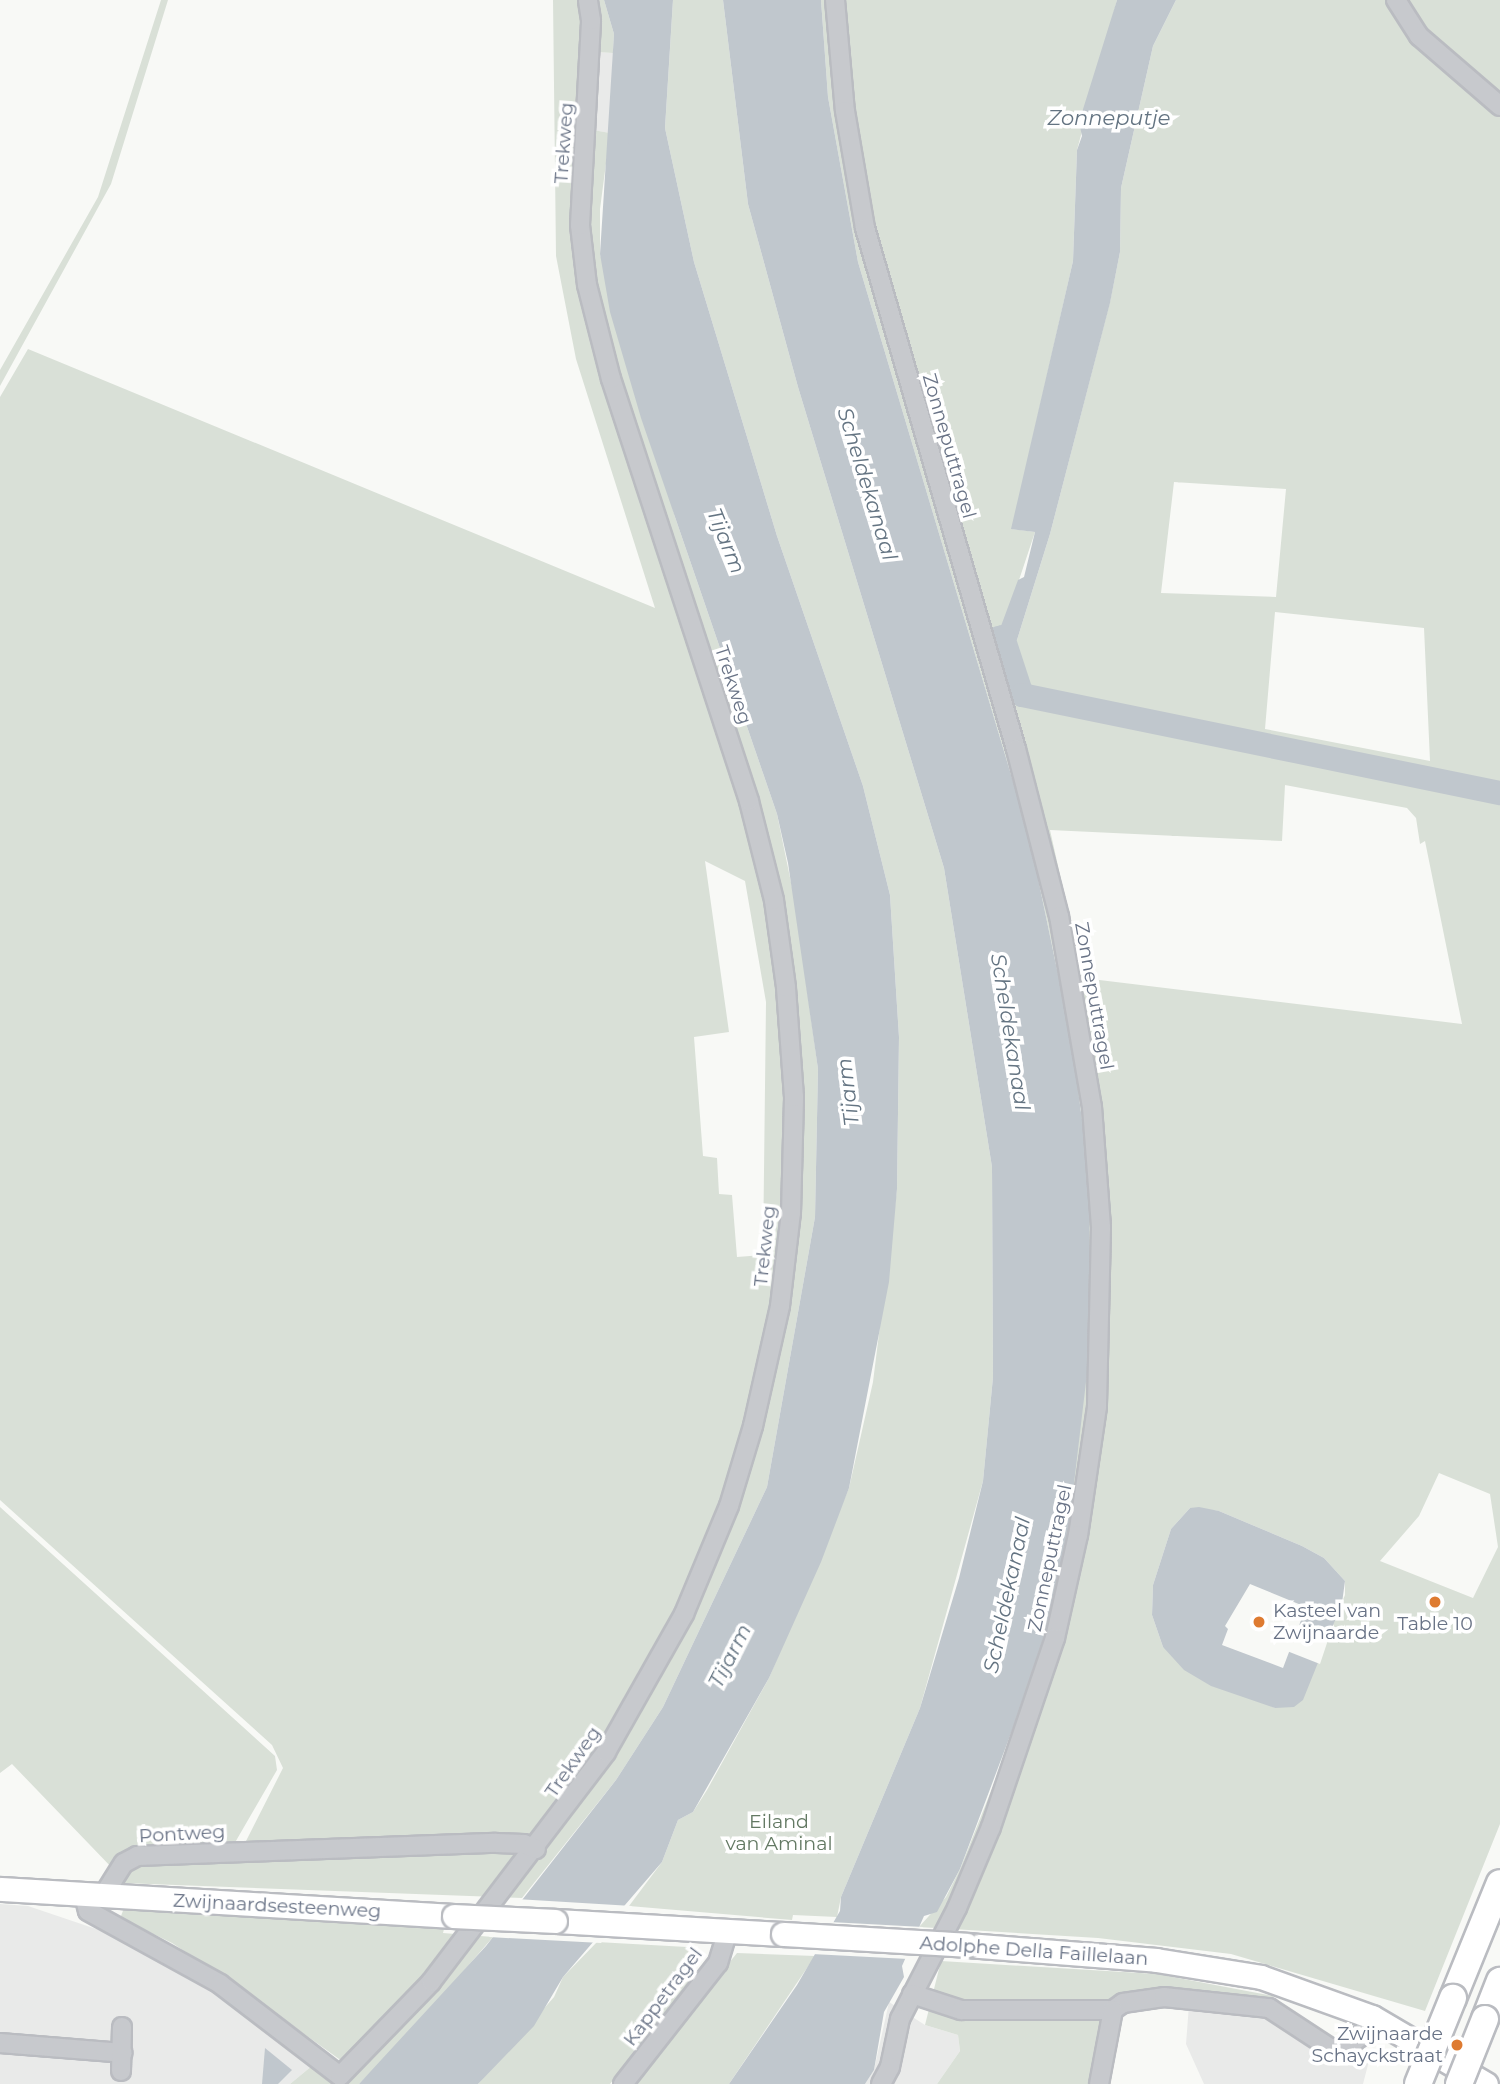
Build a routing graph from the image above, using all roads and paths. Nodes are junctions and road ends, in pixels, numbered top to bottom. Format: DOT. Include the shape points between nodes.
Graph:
graph roads {
  1 [pos="588,0"];
  2 [pos="835,0"];
  3 [pos="1396,0"];
  4 [pos="1500,106"];
  5 [pos="536,1849"];
  6 [pos="1500,1883"];
  7 [pos="0,1889"];
  8 [pos="94,1896"];
  9 [pos="555,1921"];
  10 [pos="728,1931"];
  11 [pos="1500,1981"];
  12 [pos="912,1994"];
  13 [pos="1114,2010"];
  14 [pos="1372,2017"];
  15 [pos="122,2028"];
  16 [pos="0,2043"];
  17 [pos="123,2053"];
  18 [pos="121,2071"];
  19 [pos="623,2084"];
  20 [pos="881,2084"];
  21 [pos="1099,2084"];
  22 [pos="1418,2084"];
  23 [pos="1459,2084"];
  24 [pos="1486,2084"];
  1 -- 5 [label="street, Trekweg" via="591,20 580,225 587,285 611,379 764,854 789,1013 794,1158 778,1317 729,1506 684,1614 639,1699"];
  2 -- 12 [label="street, Zonneputtragel" via="845,111 862,213 1048,870 1082,1038 1100,1184 1097,1407 1065,1601 1043,1682 996,1816 957,1908"];
  3 -- 4 [label="street" via="1419,36"];
  5 -- 8 [label="street, Pontweg" via="496,1843 240,1849 131,1858"];
  5 -- 8 [label="street, Trekweg" via="395,2024 340,2076 220,1984 88,1911"];
  6 -- 22 [label="highway, bridge"];
  7 -- 8 [label="main road, Zwijnaardsesteenweg"];
  8 -- 9 [label="main road, Zwijnaardsesteenweg, bridge"];
  9 -- 10 [label="main road, Adolphe Della Faillelaan"];
  10 -- 14 [label="main road, Adolphe Della Faillelaan, bridge" via="1197,1965 1261,1977"];
  10 -- 19 [label="street, Kappetragel" via="718,1963"];
  11 -- 23 [label="highway, bridge"];
  12 -- 13 [label="street" via="961,2010"];
  12 -- 20 [label="street, Zonneputtragel"];
  13 -- 14 [label="street" via="1123,2003 1164,1997 1269,2008 1330,2048 1345,2048"];
  13 -- 21 [label="street"];
  14 -- 24 [label="main road, Adolphe Della Faillelaan"];
  15 -- 17 [label="street"];
  16 -- 17 [label="street"];
  17 -- 18 [label="street"];
}
